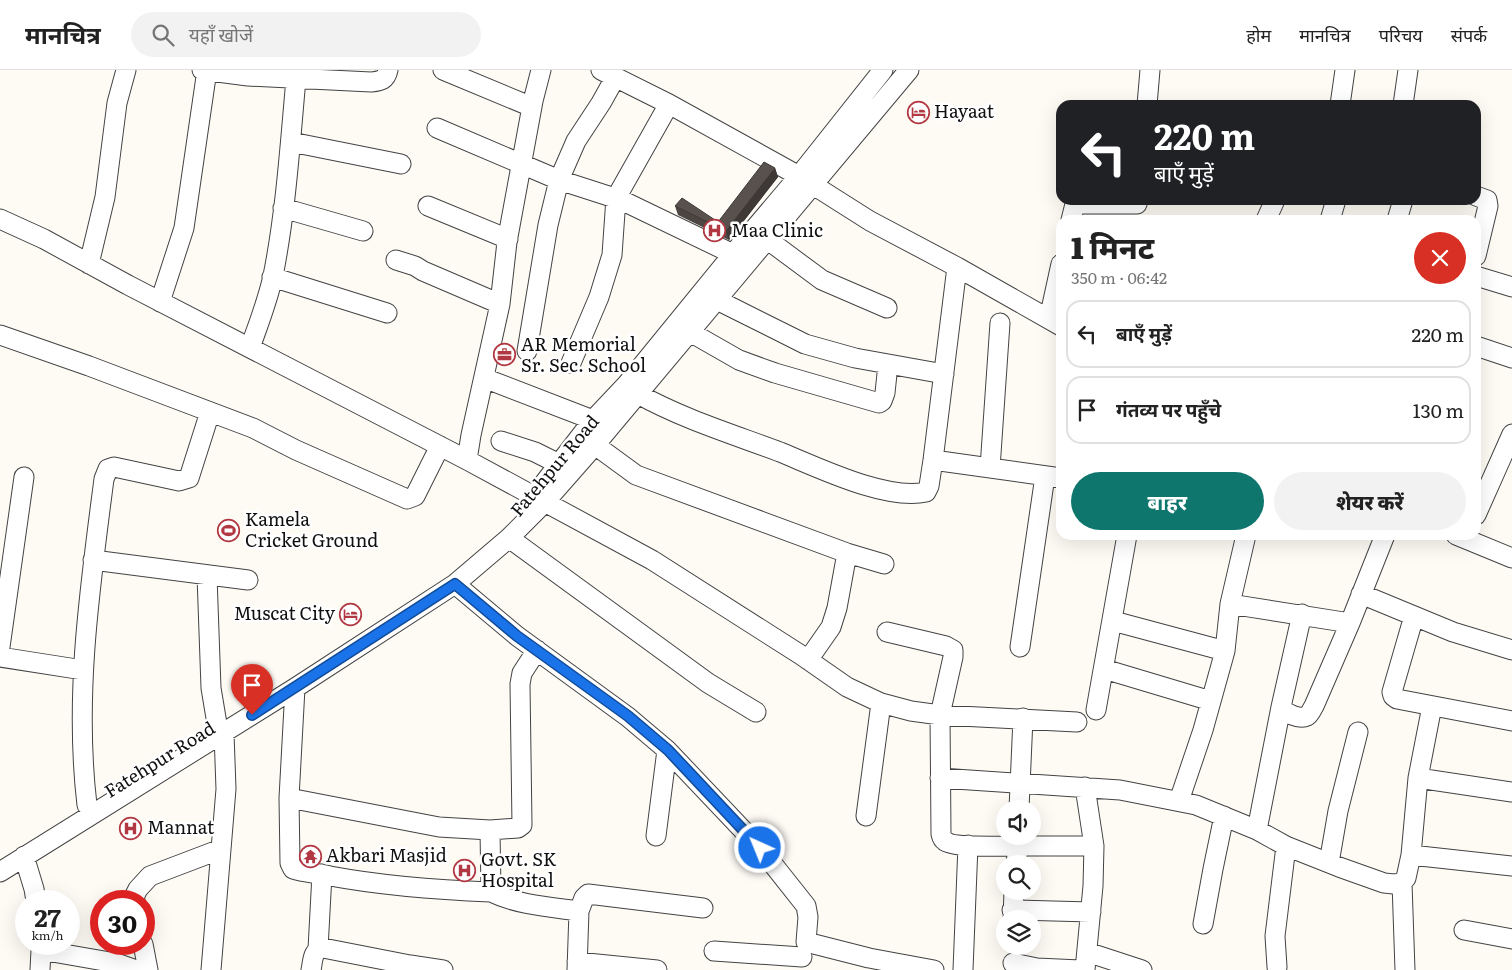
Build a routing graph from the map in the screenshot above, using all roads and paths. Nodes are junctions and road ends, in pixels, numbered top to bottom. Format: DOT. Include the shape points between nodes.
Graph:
graph roads {
  1 [pos="126,70"];
  2 [pos="206,70"];
  3 [pos="388,70"];
  4 [pos="443,70"];
  5 [pos="541,70"];
  6 [pos="882,70"];
  7 [pos="909,70"];
  8 [pos="1150,70"];
  9 [pos="1345,70"];
  10 [pos="1408,70"];
  11 [pos="608,74"];
  12 [pos="339,75"];
  13 [pos="296,79"];
  14 [pos="1147,100"];
  15 [pos="1341,100"];
  16 [pos="1404,100"];
  17 [pos="669,104"];
  18 [pos="532,107"];
  19 [pos="437,128"];
  20 [pos="291,142"];
  21 [pos="401,164"];
  22 [pos="522,166"];
  23 [pos="559,180"];
  24 [pos="806,181"];
  25 [pos="616,198"];
  26 [pos="1481,198"];
  27 [pos="428,206"];
  28 [pos="283,208"];
  29 [pos="0,219"];
  30 [pos="363,231"];
  31 [pos="1481,235"];
  32 [pos="508,239"];
  33 [pos="768,240"];
  34 [pos="733,254"];
  35 [pos="396,260"];
  36 [pos="89,264"];
  37 [pos="957,267"];
  38 [pos="272,277"];
  39 [pos="1481,278"];
  40 [pos="1512,287"];
  41 [pos="717,300"];
  42 [pos="160,302"];
  43 [pos="500,304"];
  44 [pos="888,308"];
  45 [pos="387,313"];
  46 [pos="1000,323"];
  47 [pos="1055,323"];
  48 [pos="690,332"];
  49 [pos="0,335"];
  50 [pos="250,348"];
  51 [pos="1481,348"];
  52 [pos="527,350"];
  53 [pos="1512,358"];
  54 [pos="571,363"];
  55 [pos="888,364"];
  56 [pos="944,374"];
  57 [pos="484,378"];
  58 [pos="638,394"];
  59 [pos="210,412"];
  60 [pos="593,420"];
  61 [pos="1512,434"];
  62 [pos="501,441"];
  63 [pos="595,445"];
  64 [pos="440,446"];
  65 [pos="467,460"];
  66 [pos="933,460"];
  67 [pos="559,464"];
  68 [pos="1506,464"];
  69 [pos="990,468"];
  70 [pos="1053,477"];
  71 [pos="24,478"];
  72 [pos="539,500"];
  73 [pos="1481,506"];
  74 [pos="509,538"];
  75 [pos="1126,540"];
  76 [pos="1245,540"];
  77 [pos="1383,540"];
  78 [pos="1472,540"];
  79 [pos="847,553"];
  80 [pos="1512,558"];
  81 [pos="93,560"];
  82 [pos="884,564"];
  83 [pos="207,576"];
  84 [pos="248,580"];
  85 [pos="455,584"];
  86 [pos="1361,594"];
  87 [pos="1230,604"];
  88 [pos="1302,614"];
  89 [pos="1414,616"];
  90 [pos="1113,621"];
  91 [pos="1350,623"];
  92 [pos="887,632"];
  93 [pos="0,647"];
  94 [pos="1020,647"];
  95 [pos="537,650"];
  96 [pos="1512,650"];
  97 [pos="1225,651"];
  98 [pos="0,657"];
  99 [pos="808,660"];
  100 [pos="1104,669"];
  101 [pos="82,670"];
  102 [pos="295,688"];
  103 [pos="1211,701"];
  104 [pos="881,703"];
  105 [pos="1432,706"];
  106 [pos="1281,707"];
  107 [pos="1096,710"];
  108 [pos="756,712"];
  109 [pos="940,715"];
  110 [pos="1023,718"];
  111 [pos="1512,721"];
  112 [pos="1077,722"];
  113 [pos="220,728"];
  114 [pos="1358,732"];
  115 [pos="668,750"];
  116 [pos="940,778"];
  117 [pos="1418,778"];
  118 [pos="1020,784"];
  119 [pos="1085,787"];
  120 [pos="1512,792"];
  121 [pos="289,798"];
  122 [pos="1019,800"];
  123 [pos="1179,801"];
  124 [pos="87,805"];
  125 [pos="866,816"];
  126 [pos="1224,816"];
  127 [pos="490,830"];
  128 [pos="1257,830"];
  129 [pos="52,832"];
  130 [pos="656,836"];
  131 [pos="968,845"];
  132 [pos="1094,846"];
  133 [pos="1286,846"];
  134 [pos="221,849"];
  135 [pos="1017,849"];
  136 [pos="1411,855"];
  137 [pos="24,856"];
  138 [pos="0,857"];
  139 [pos="1329,863"];
  140 [pos="1512,866"];
  141 [pos="0,872"];
  142 [pos="322,874"];
  143 [pos="1402,882"];
  144 [pos="34,890"];
  145 [pos="138,890"];
  146 [pos="491,892"];
  147 [pos="703,908"];
  148 [pos="579,910"];
  149 [pos="1091,912"];
  150 [pos="1041,913"];
  151 [pos="1203,924"];
  152 [pos="1464,930"];
  153 [pos="1512,939"];
  154 [pos="318,949"];
  155 [pos="714,951"];
  156 [pos="41,955"];
  157 [pos="71,955"];
  158 [pos="145,955"];
  159 [pos="803,956"];
  160 [pos="1013,960"];
  161 [pos="1086,961"];
  162 [pos="869,964"];
  163 [pos="577,966"];
  164 [pos="116,967"];
  165 [pos="1277,967"];
  166 [pos="40,970"];
  167 [pos="136,970"];
  168 [pos="148,970"];
  169 [pos="211,970"];
  170 [pos="311,970"];
  171 [pos="443,970"];
  172 [pos="657,970"];
  173 [pos="934,970"];
  174 [pos="963,970"];
  175 [pos="1080,970"];
  176 [pos="1142,970"];
  177 [pos="1405,970"];
  1 -- 36 [label="street" via="116,103 105,197"];
  2 -- 13 [label="street"];
  2 -- 42 [label="street" via="184,228"];
  3 -- 12 [label="street" via="382,81"];
  4 -- 18 [label="street"];
  5 -- 18 [label="street"];
  6 -- 24 [label="street"];
  7 -- 24 [label="street"];
  8 -- 14 [label="street"];
  9 -- 15 [label="street"];
  10 -- 16 [label="street"];
  11 -- 17 [label="street"];
  11 -- 23 [label="street" via="601,103 576,141"];
  12 -- 13 [label="street"];
  13 -- 20 [label="street"];
  17 -- 24 [label="street"];
  17 -- 25 [label="street"];
  18 -- 22 [label="street"];
  19 -- 22 [label="street"];
  20 -- 21 [label="street"];
  20 -- 28 [label="street"];
  22 -- 23 [label="street"];
  22 -- 32 [label="street"];
  23 -- 25 [label="street"];
  23 -- 52 [label="street"];
  24 -- 33 [label="street"];
  24 -- 34 [label="street, Fatehpur Road"];
  24 -- 37 [label="street" via="870,221"];
  25 -- 34 [label="street"];
  25 -- 54 [label="street" via="612,256"];
  26 -- 31 [label="street" via="1487,200 1488,206"];
  27 -- 32 [label="street"];
  28 -- 30 [label="street"];
  28 -- 38 [label="street"];
  29 -- 36 [label="street"];
  32 -- 43 [label="street"];
  33 -- 41 [label="street"];
  33 -- 44 [label="street" via="822,280"];
  34 -- 60 [label="street, Fatehpur Road" via="627,384"];
  35 -- 43 [label="street"];
  36 -- 42 [label="street"];
  37 -- 47 [label="street"];
  37 -- 56 [label="street"];
  38 -- 45 [label="street"];
  38 -- 50 [label="street"];
  39 -- 40 [label="street"];
  41 -- 48 [label="street"];
  41 -- 55 [label="street" via="805,344"];
  42 -- 50 [label="street"];
  43 -- 57 [label="street"];
  46 -- 69 [label="street"];
  48 -- 55 [label="street" via="739,360 879,403 885,393"];
  48 -- 58 [label="street"];
  49 -- 59 [label="street"];
  50 -- 64 [label="street"];
  51 -- 53 [label="street"];
  55 -- 56 [label="street"];
  56 -- 66 [label="street"];
  57 -- 60 [label="street"];
  57 -- 65 [label="street"];
  58 -- 63 [label="street"];
  58 -- 66 [label="street" via="666,410 828,473 886,491 926,492"];
  59 -- 64 [label="street" via="253,428 407,499 415,496"];
  59 -- 81 [label="street" via="189,478 179,481 114,467 108,469"];
  60 -- 67 [label="street, Fatehpur Road"];
  61 -- 68 [label="street"];
  62 -- 67 [label="street"];
  63 -- 72 [label="street"];
  63 -- 79 [label="street" via="636,475"];
  64 -- 65 [label="street"];
  65 -- 72 [label="street"];
  66 -- 69 [label="street"];
  67 -- 72 [label="street, Fatehpur Road"];
  68 -- 73 [label="street"];
  69 -- 70 [label="street"];
  70 -- 94 [label="street"];
  71 -- 93 [label="street"];
  72 -- 74 [label="street"];
  72 -- 99 [label="street" via="652,560"];
  72 -- 113 [label="street, Fatehpur Road" via="447,575"];
  74 -- 85 [label="street"];
  74 -- 108 [label="street" via="708,683"];
  75 -- 90 [label="street"];
  76 -- 87 [label="street"];
  77 -- 86 [label="street"];
  78 -- 80 [label="street"];
  79 -- 82 [label="street"];
  79 -- 99 [label="street" via="831,627"];
  81 -- 83 [label="street"];
  81 -- 101 [label="street"];
  83 -- 84 [label="street"];
  83 -- 113 [label="street" via="211,688"];
  85 -- 95 [label="street"];
  85 -- 102 [label="street"];
  86 -- 89 [label="street"];
  86 -- 91 [label="street"];
  87 -- 88 [label="street"];
  87 -- 97 [label="street"];
  88 -- 91 [label="street"];
  88 -- 106 [label="street"];
  89 -- 96 [label="street"];
  89 -- 105 [label="street" via="1392,692 1398,699"];
  90 -- 97 [label="street"];
  90 -- 100 [label="street"];
  91 -- 106 [label="street" via="1309,714 1302,717 1285,712"];
  92 -- 109 [label="street" via="953,650"];
  95 -- 115 [label="street" via="628,716"];
  95 -- 127 [label="street" via="522,672 520,684 522,825"];
  97 -- 103 [label="street"];
  98 -- 101 [label="street"];
  99 -- 104 [label="street" via="846,686"];
  100 -- 103 [label="street"];
  100 -- 107 [label="street"];
  101 -- 124 [label="street" via="81,726"];
  102 -- 113 [label="street"];
  102 -- 121 [label="street"];
  103 -- 123 [label="street"];
  104 -- 109 [label="street"];
  104 -- 125 [label="street"];
  105 -- 111 [label="street"];
  105 -- 117 [label="street"];
  106 -- 128 [label="street"];
  109 -- 110 [label="street"];
  109 -- 116 [label="street"];
  110 -- 112 [label="street"];
  110 -- 118 [label="street"];
  113 -- 124 [label="street, Fatehpur Road"];
  113 -- 129 [label="street"];
  113 -- 134 [label="street" via="226,789"];
  114 -- 139 [label="street"];
  115 -- 130 [label="street"];
  115 -- 159 [label="street" via="760,848 806,906 808,917"];
  116 -- 118 [label="street"];
  116 -- 131 [label="street" via="943,840"];
  117 -- 120 [label="street"];
  117 -- 136 [label="street"];
  118 -- 119 [label="street"];
  118 -- 122 [label="street"];
  119 -- 123 [label="street"];
  119 -- 132 [label="street"];
  121 -- 127 [label="street" via="440,827"];
  121 -- 142 [label="street" via="290,863 293,868"];
  123 -- 126 [label="street"];
  124 -- 129 [label="street, Fatehpur Road"];
  126 -- 128 [label="street"];
  126 -- 151 [label="street"];
  127 -- 146 [label="street"];
  128 -- 133 [label="street"];
  129 -- 137 [label="street"];
  129 -- 138 [label="street, Fatehpur Road"];
  131 -- 135 [label="street"];
  131 -- 174 [label="street"];
  132 -- 135 [label="street"];
  132 -- 149 [label="street"];
  133 -- 139 [label="street"];
  133 -- 165 [label="street" via="1275,936"];
  134 -- 145 [label="street" via="150,876"];
  134 -- 169 [label="street"];
  136 -- 140 [label="street"];
  136 -- 143 [label="street" via="1406,878"];
  137 -- 141 [label="street"];
  137 -- 144 [label="street"];
  139 -- 143 [label="street" via="1384,883"];
  142 -- 146 [label="street" via="394,886"];
  142 -- 154 [label="street"];
  143 -- 177 [label="street"];
  146 -- 148 [label="street" via="516,901"];
  147 -- 148 [label="street" via="588,894"];
  148 -- 163 [label="street"];
  149 -- 150 [label="street"];
  149 -- 161 [label="street"];
  152 -- 153 [label="street"];
  154 -- 170 [label="street"];
  154 -- 171 [label="street"];
  155 -- 159 [label="street"];
  156 -- 166 [label="street"];
  157 -- 164 [label="street"];
  158 -- 168 [label="street"];
  159 -- 162 [label="street"];
  160 -- 175 [label="street" via="1037,968"];
  161 -- 176 [label="street"];
  162 -- 173 [label="street"];
  163 -- 172 [label="street"];
  164 -- 167 [label="street"];
}
